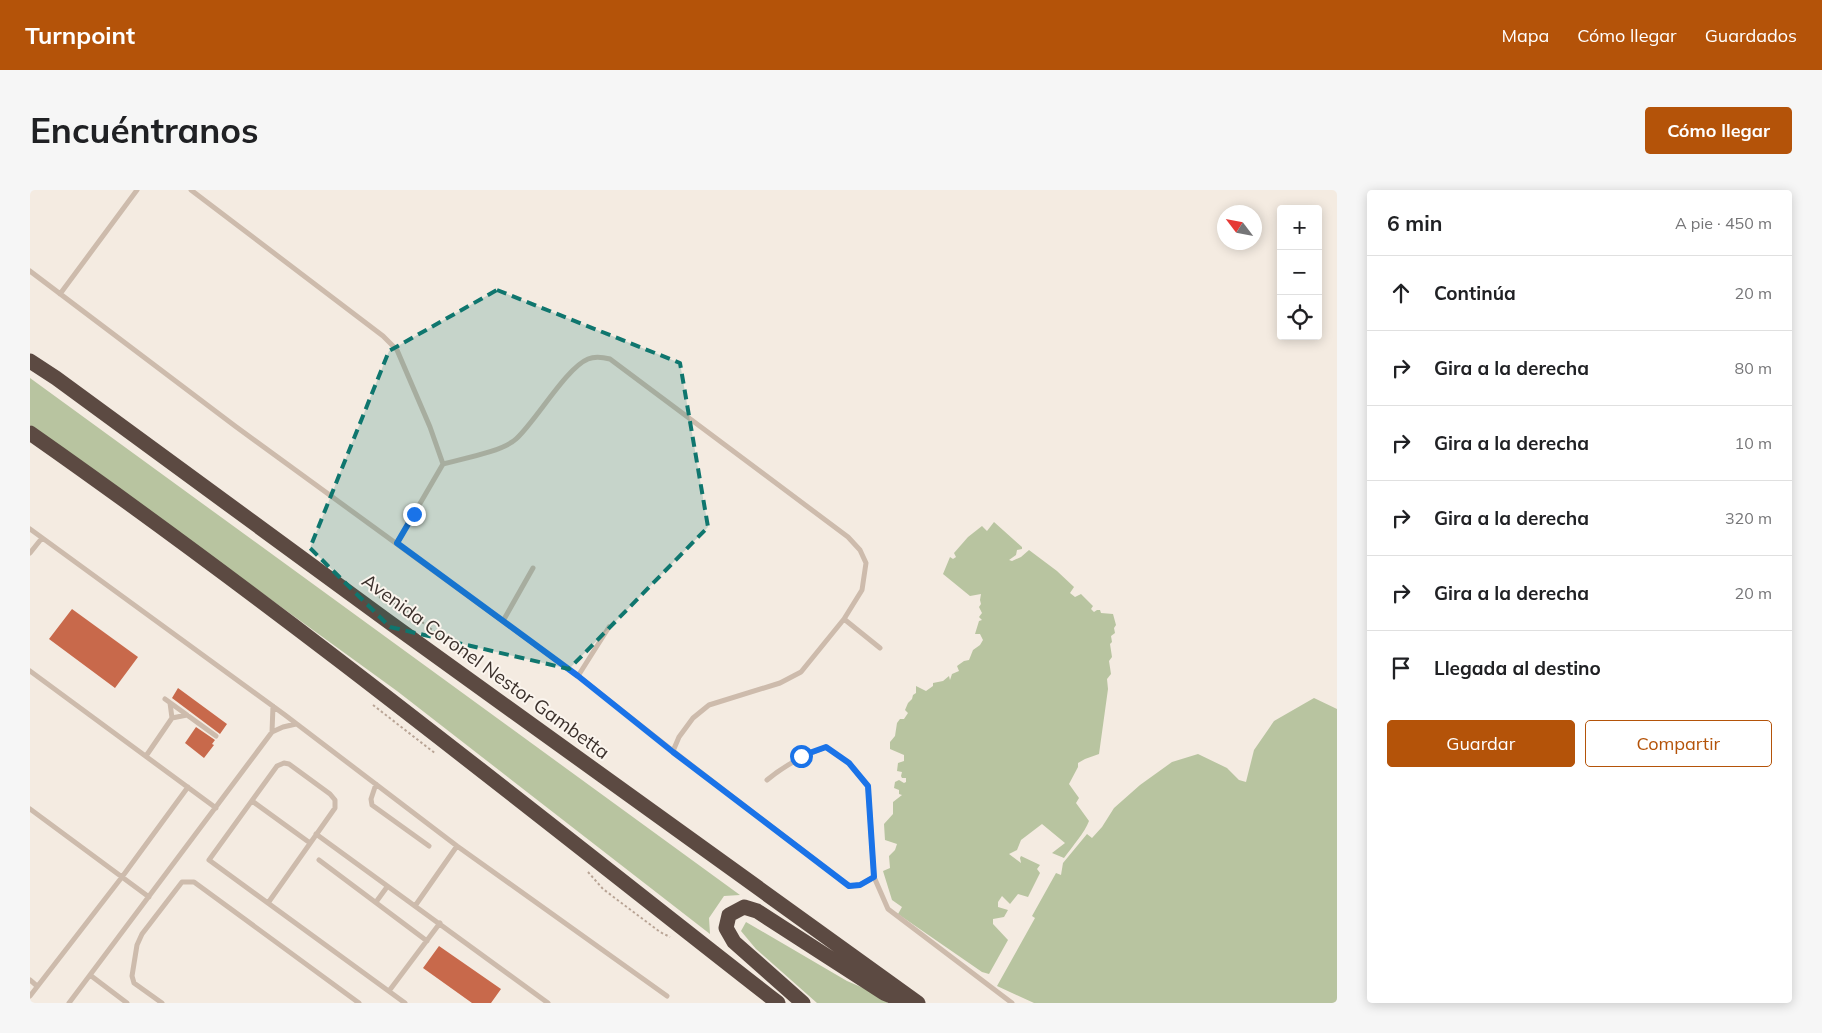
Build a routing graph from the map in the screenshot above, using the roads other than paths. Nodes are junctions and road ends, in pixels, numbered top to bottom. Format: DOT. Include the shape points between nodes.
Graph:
graph roads {
  1 [pos="138,190"];
  2 [pos="191,190"];
  3 [pos="30,271"];
  4 [pos="60,294"];
  5 [pos="30,361"];
  6 [pos="30,433"];
  7 [pos="443,464"];
  8 [pos="30,529"];
  9 [pos="42,538"];
  10 [pos="397,543"];
  11 [pos="30,553"];
  12 [pos="533,568"];
  13 [pos="844,620"];
  14 [pos="503,621"];
  15 [pos="609,627"];
  16 [pos="880,648"];
  17 [pos="30,671"];
  18 [pos="578,676"];
  19 [pos="273,706"];
  20 [pos="187,715"];
  21 [pos="172,718"];
  22 [pos="296,724"];
  23 [pos="272,732"];
  24 [pos="216,736"];
  25 [pos="673,752"];
  26 [pos="146,756"];
  27 [pos="767,780"];
  28 [pos="376,784"];
  29 [pos="188,787"];
  30 [pos="252,801"];
  31 [pos="216,808"];
  32 [pos="30,809"];
  33 [pos="316,834"];
  34 [pos="310,843"];
  35 [pos="429,846"];
  36 [pos="457,846"];
  37 [pos="319,860"];
  38 [pos="122,877"];
  39 [pos="874,877"];
  40 [pos="387,887"];
  41 [pos="149,897"];
  42 [pos="376,902"];
  43 [pos="268,903"];
  44 [pos="415,906"];
  45 [pos="440,924"];
  46 [pos="427,940"];
  47 [pos="90,975"];
  48 [pos="30,980"];
  49 [pos="37,986"];
  50 [pos="389,991"];
  51 [pos="30,996"];
  52 [pos="666,996"];
  53 [pos="69,1003"];
  54 [pos="127,1003"];
  55 [pos="162,1003"];
  56 [pos="359,1003"];
  57 [pos="405,1003"];
  58 [pos="548,1003"];
  59 [pos="778,1003"];
  60 [pos="802,1003"];
  61 [pos="908,1003"];
  62 [pos="918,1003"];
  63 [pos="1012,1003"];
  1 -- 4 [label="lane"];
  2 -- 7 [label="lane" via="397,350"];
  3 -- 4 [label="lane"];
  4 -- 10 [label="lane"];
  5 -- 62 [label="highway, Avenida Coronel Nestor Gambetta"];
  6 -- 59 [label="highway" via="227,576 426,727"];
  7 -- 10 [label="lane"];
  7 -- 13 [label="lane" via="514,441 575,368 587,359 610,359 848,537 860,550 866,563 862,590"];
  8 -- 9 [label="lane"];
  9 -- 11 [label="lane"];
  9 -- 19 [label="lane"];
  10 -- 14 [label="lane"];
  12 -- 14 [label="lane"];
  13 -- 16 [label="lane"];
  13 -- 25 [label="lane" via="801,672 780,683 708,705 693,718"];
  14 -- 18 [label="lane"];
  15 -- 18 [label="lane"];
  17 -- 26 [label="lane"];
  18 -- 25 [label="lane"];
  19 -- 22 [label="lane"];
  19 -- 23 [label="lane"];
  20 -- 21 [label="lane"];
  20 -- 21 [label="lane" via="168,701"];
  20 -- 24 [label="lane"];
  21 -- 26 [label="lane"];
  22 -- 23 [label="lane"];
  22 -- 28 [label="lane"];
  23 -- 31 [label="lane"];
  25 -- 39 [label="lane" via="849,886 860,885"];
  26 -- 29 [label="lane"];
  27 -- 39 [label="lane" via="801,756 826,747 849,763 868,786"];
  28 -- 35 [label="lane" via="372,805"];
  28 -- 36 [label="lane"];
  29 -- 31 [label="lane"];
  29 -- 38 [label="lane"];
  30 -- 33 [label="lane" via="277,766 289,764 335,800 334,808"];
  30 -- 34 [label="lane"];
  30 -- 43 [label="lane" via="209,860"];
  31 -- 41 [label="lane"];
  32 -- 38 [label="lane"];
  33 -- 34 [label="lane"];
  33 -- 40 [label="lane"];
  34 -- 43 [label="lane"];
  36 -- 44 [label="lane"];
  36 -- 52 [label="lane"];
  37 -- 42 [label="lane"];
  38 -- 41 [label="lane"];
  38 -- 49 [label="lane"];
  39 -- 63 [label="lane" via="888,910"];
  40 -- 42 [label="lane"];
  40 -- 44 [label="lane"];
  41 -- 47 [label="lane"];
  42 -- 46 [label="lane"];
  43 -- 50 [label="lane"];
  44 -- 45 [label="lane"];
  45 -- 46 [label="lane"];
  45 -- 58 [label="lane"];
  46 -- 50 [label="lane"];
  47 -- 53 [label="lane"];
  47 -- 54 [label="lane"];
  48 -- 49 [label="lane"];
  49 -- 51 [label="lane"];
  50 -- 57 [label="lane"];
  55 -- 56 [label="lane" via="134,983 132,976 137,944 182,882 187,881 194,882"];
  60 -- 61 [label="highway" via="734,942 726,928 730,916 744,907 757,911 884,993"];
}
